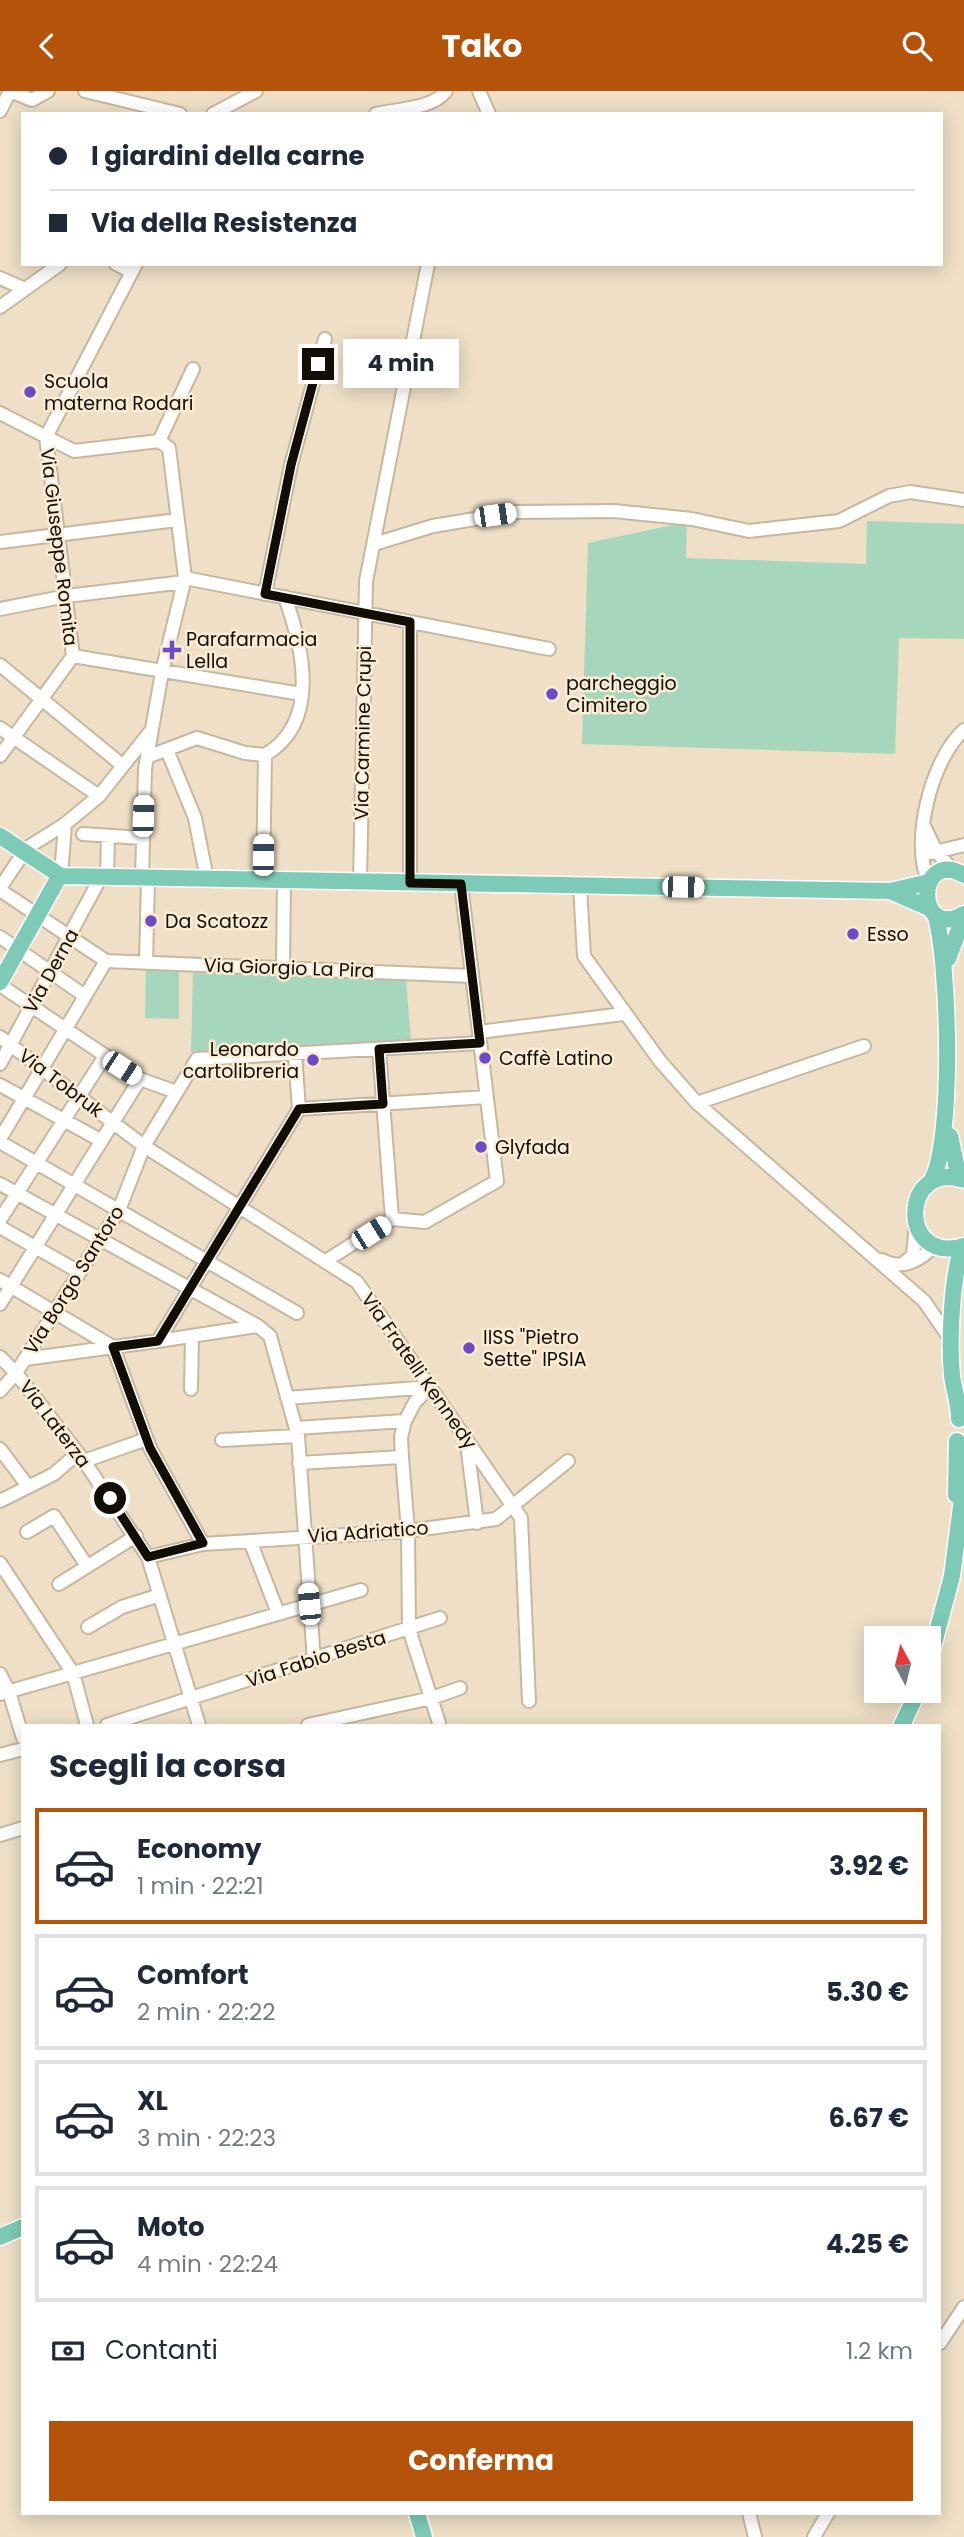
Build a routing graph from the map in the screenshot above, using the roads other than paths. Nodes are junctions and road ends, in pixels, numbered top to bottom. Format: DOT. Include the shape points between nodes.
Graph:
graph roads {
  1 [pos="10,91"];
  2 [pos="48,91"];
  3 [pos="85,91"];
  4 [pos="255,91"];
  5 [pos="446,91"];
  6 [pos="479,91"];
  7 [pos="0,111"];
  8 [pos="172,112"];
  9 [pos="217,112"];
  10 [pos="385,112"];
  11 [pos="488,112"];
  12 [pos="57,266"];
  13 [pos="428,266"];
  14 [pos="134,268"];
  15 [pos="0,278"];
  16 [pos="25,289"];
  17 [pos="0,307"];
  18 [pos="325,339"];
  19 [pos="193,369"];
  20 [pos="0,413"];
  21 [pos="46,437"];
  22 [pos="164,444"];
  23 [pos="964,501"];
  24 [pos="177,520"];
  25 [pos="59,535"];
  26 [pos="0,542"];
  27 [pos="374,544"];
  28 [pos="184,580"];
  29 [pos="265,594"];
  30 [pos="67,596"];
  31 [pos="285,597"];
  32 [pos="0,609"];
  33 [pos="365,613"];
  34 [pos="410,622"];
  35 [pos="549,649"];
  36 [pos="73,656"];
  37 [pos="0,665"];
  38 [pos="162,672"];
  39 [pos="300,694"];
  40 [pos="41,698"];
  41 [pos="0,728"];
  42 [pos="964,730"];
  43 [pos="150,732"];
  44 [pos="14,737"];
  45 [pos="167,750"];
  46 [pos="265,755"];
  47 [pos="0,756"];
  48 [pos="146,757"];
  49 [pos="122,765"];
  50 [pos="99,796"];
  51 [pos="65,824"];
  52 [pos="925,827"];
  53 [pos="83,834"];
  54 [pos="0,836"];
  55 [pos="108,836"];
  56 [pos="142,838"];
  57 [pos="964,845"];
  58 [pos="23,851"];
  59 [pos="936,851"];
  60 [pos="921,861"];
  61 [pos="959,873"];
  62 [pos="61,875"];
  63 [pos="104,877"];
  64 [pos="145,878"];
  65 [pos="207,879"];
  66 [pos="263,880"];
  67 [pos="284,880"];
  68 [pos="360,882"];
  69 [pos="929,882"];
  70 [pos="410,883"];
  71 [pos="461,884"];
  72 [pos="580,886"];
  73 [pos="910,886"];
  74 [pos="0,889"];
  75 [pos="890,891"];
  76 [pos="933,911"];
  77 [pos="964,915"];
  78 [pos="37,916"];
  79 [pos="0,937"];
  80 [pos="69,937"];
  81 [pos="18,950"];
  82 [pos="106,961"];
  83 [pos="146,963"];
  84 [pos="946,965"];
  85 [pos="283,968"];
  86 [pos="50,971"];
  87 [pos="472,975"];
  88 [pos="0,984"];
  89 [pos="85,996"];
  90 [pos="31,1006"];
  91 [pos="623,1014"];
  92 [pos="65,1029"];
  93 [pos="480,1037"];
  94 [pos="5,1041"];
  95 [pos="863,1046"];
  96 [pos="379,1049"];
  97 [pos="295,1054"];
  98 [pos="105,1056"];
  99 [pos="0,1064"];
  100 [pos="42,1069"];
  101 [pos="140,1079"];
  102 [pos="0,1085"];
  103 [pos="176,1092"];
  104 [pos="945,1094"];
  105 [pos="79,1096"];
  106 [pos="487,1097"];
  107 [pos="24,1098"];
  108 [pos="697,1103"];
  109 [pos="383,1104"];
  110 [pos="299,1109"];
  111 [pos="64,1120"];
  112 [pos="112,1121"];
  113 [pos="0,1140"];
  114 [pos="100,1140"];
  115 [pos="950,1141"];
  116 [pos="144,1146"];
  117 [pos="964,1156"];
  118 [pos="37,1163"];
  119 [pos="963,1179"];
  120 [pos="930,1183"];
  121 [pos="0,1184"];
  122 [pos="73,1184"];
  123 [pos="17,1194"];
  124 [pos="241,1207"];
  125 [pos="119,1210"];
  126 [pos="55,1214"];
  127 [pos="392,1219"];
  128 [pos="0,1220"];
  129 [pos="916,1224"];
  130 [pos="0,1227"];
  131 [pos="101,1238"];
  132 [pos="964,1246"];
  133 [pos="35,1247"];
  134 [pos="938,1247"];
  135 [pos="875,1257"];
  136 [pos="327,1260"];
  137 [pos="208,1261"];
  138 [pos="904,1263"];
  139 [pos="79,1272"];
  140 [pos="6,1283"];
  141 [pos="191,1289"];
  142 [pos="953,1303"];
  143 [pos="0,1304"];
  144 [pos="55,1311"];
  145 [pos="297,1313"];
  146 [pos="258,1326"];
  147 [pos="192,1336"];
  148 [pos="158,1341"];
  149 [pos="953,1345"];
  150 [pos="113,1347"];
  151 [pos="0,1357"];
  152 [pos="25,1359"];
  153 [pos="16,1373"];
  154 [pos="430,1387"];
  155 [pos="191,1389"];
  156 [pos="964,1389"];
  157 [pos="0,1391"];
  158 [pos="288,1398"];
  159 [pos="962,1417"];
  160 [pos="405,1421"];
  161 [pos="297,1432"];
  162 [pos="222,1440"];
  163 [pos="466,1440"];
  164 [pos="141,1441"];
  165 [pos="961,1444"];
  166 [pos="0,1449"];
  167 [pos="81,1457"];
  168 [pos="402,1457"];
  169 [pos="568,1461"];
  170 [pos="299,1463"];
  171 [pos="964,1483"];
  172 [pos="27,1485"];
  173 [pos="0,1501"];
  174 [pos="513,1507"];
  175 [pos="959,1522"];
  176 [pos="477,1523"];
  177 [pos="408,1531"];
  178 [pos="27,1532"];
  179 [pos="136,1536"];
  180 [pos="303,1537"];
  181 [pos="250,1541"];
  182 [pos="203,1543"];
  183 [pos="148,1557"];
  184 [pos="0,1563"];
  185 [pos="87,1566"];
  186 [pos="59,1584"];
  187 [pos="360,1590"];
  188 [pos="160,1595"];
  189 [pos="309,1604"];
  190 [pos="278,1613"];
  191 [pos="440,1618"];
  192 [pos="941,1626"];
  193 [pos="88,1627"];
  194 [pos="409,1629"];
  195 [pos="175,1643"];
  196 [pos="314,1661"];
  197 [pos="73,1673"];
  198 [pos="0,1674"];
  199 [pos="460,1688"];
  200 [pos="4,1693"];
  201 [pos="432,1697"];
  202 [pos="192,1700"];
  203 [pos="529,1701"];
  204 [pos="912,1703"];
  205 [pos="439,1723"];
  206 [pos="87,1724"];
  207 [pos="110,1724"];
  208 [pos="199,1724"];
  209 [pos="312,1724"];
  210 [pos="902,1724"];
  211 [pos="21,1733"];
  212 [pos="21,1750"];
  213 [pos="0,1755"];
  214 [pos="21,1829"];
  215 [pos="0,1835"];
  216 [pos="21,2228"];
  217 [pos="0,2237"];
  218 [pos="964,2307"];
  219 [pos="941,2342"];
  220 [pos="418,2515"];
  221 [pos="749,2515"];
  222 [pos="827,2515"];
  223 [pos="424,2537"];
  224 [pos="755,2537"];
  225 [pos="814,2537"];
  1 -- 2 [label="street" via="32,100"];
  1 -- 7 [label="street"];
  3 -- 8 [label="street"];
  4 -- 9 [label="street"];
  5 -- 10 [label="street" via="431,102"];
  6 -- 11 [label="street"];
  12 -- 16 [label="street"];
  13 -- 27 [label="street, Via Carmine Crupi"];
  14 -- 21 [label="street"];
  15 -- 16 [label="street"];
  16 -- 17 [label="street"];
  18 -- 29 [label="street" via="291,465"];
  19 -- 22 [label="street"];
  20 -- 21 [label="street"];
  21 -- 22 [label="street" via="74,451"];
  21 -- 25 [label="street, Via Giuseppe Romita"];
  22 -- 24 [label="street"];
  23 -- 27 [label="street" via="910,492 889,496 839,521 750,531 614,511 517,512 433,526"];
  24 -- 25 [label="street"];
  24 -- 28 [label="street"];
  25 -- 26 [label="street"];
  25 -- 30 [label="street, Via Giuseppe Romita"];
  27 -- 33 [label="street, Via Carmine Crupi"];
  28 -- 29 [label="street"];
  28 -- 30 [label="street"];
  28 -- 38 [label="street"];
  29 -- 31 [label="street"];
  30 -- 32 [label="street"];
  30 -- 36 [label="street, Via Giuseppe Romita"];
  31 -- 33 [label="street"];
  31 -- 39 [label="street" via="302,649"];
  33 -- 34 [label="street"];
  33 -- 68 [label="street, Via Carmine Crupi"];
  34 -- 35 [label="street"];
  34 -- 70 [label="street"];
  36 -- 38 [label="street"];
  36 -- 40 [label="street"];
  37 -- 40 [label="street"];
  38 -- 39 [label="street"];
  38 -- 43 [label="street"];
  39 -- 46 [label="street" via="295,728"];
  40 -- 44 [label="street"];
  40 -- 49 [label="street"];
  41 -- 44 [label="street"];
  42 -- 52 [label="street" via="950,746 930,791"];
  43 -- 48 [label="street"];
  43 -- 49 [label="street"];
  44 -- 47 [label="street"];
  44 -- 50 [label="street"];
  45 -- 46 [label="street" via="197,738"];
  45 -- 48 [label="street"];
  45 -- 65 [label="street" via="195,818"];
  46 -- 66 [label="street"];
  48 -- 56 [label="street"];
  49 -- 50 [label="street"];
  50 -- 51 [label="street"];
  51 -- 58 [label="street"];
  51 -- 62 [label="street"];
  52 -- 59 [label="street"];
  52 -- 60 [label="street"];
  53 -- 55 [label="street"];
  54 -- 58 [label="main road"];
  55 -- 56 [label="street"];
  55 -- 63 [label="street"];
  56 -- 64 [label="street"];
  57 -- 59 [label="street"];
  58 -- 62 [label="main road"];
  58 -- 74 [label="street"];
  59 -- 60 [label="street"];
  59 -- 61 [label="street"];
  60 -- 69 [label="street"];
  60 -- 73 [label="street"];
  61 -- 69 [label="main road" via="941,872"];
  62 -- 63 [label="main road"];
  62 -- 78 [label="main road"];
  63 -- 64 [label="main road"];
  63 -- 80 [label="street, Via Derna"];
  64 -- 65 [label="main road"];
  64 -- 83 [label="street"];
  65 -- 66 [label="main road"];
  66 -- 67 [label="main road"];
  67 -- 68 [label="main road"];
  67 -- 85 [label="street"];
  68 -- 70 [label="main road"];
  69 -- 73 [label="main road"];
  69 -- 76 [label="main road" via="926,897"];
  70 -- 71 [label="main road"];
  71 -- 72 [label="main road"];
  71 -- 87 [label="street"];
  72 -- 75 [label="main road"];
  72 -- 91 [label="street" via="584,956"];
  73 -- 75 [label="main road"];
  74 -- 78 [label="street"];
  75 -- 76 [label="main road"];
  76 -- 77 [label="main road" via="947,919"];
  76 -- 84 [label="main road"];
  77 -- 84 [label="main road"];
  78 -- 80 [label="street"];
  78 -- 81 [label="main road"];
  79 -- 81 [label="street"];
  80 -- 82 [label="street"];
  80 -- 86 [label="street, Via Derna"];
  81 -- 86 [label="street"];
  81 -- 88 [label="main road"];
  82 -- 83 [label="street, Via Giorgio La Pira"];
  82 -- 89 [label="street"];
  83 -- 85 [label="street, Via Giorgio La Pira"];
  84 -- 104 [label="main road"];
  85 -- 87 [label="street, Via Giorgio La Pira"];
  86 -- 89 [label="street"];
  86 -- 90 [label="street, Via Derna"];
  87 -- 93 [label="street"];
  88 -- 90 [label="street"];
  89 -- 92 [label="street"];
  90 -- 92 [label="street"];
  90 -- 94 [label="street, Via Derna"];
  91 -- 93 [label="street"];
  91 -- 108 [label="street"];
  92 -- 98 [label="street"];
  92 -- 100 [label="street"];
  93 -- 96 [label="street"];
  93 -- 106 [label="street"];
  94 -- 99 [label="street, Via Derna"];
  94 -- 100 [label="street, Via Tobruk"];
  95 -- 108 [label="street"];
  96 -- 97 [label="street"];
  96 -- 109 [label="street"];
  97 -- 103 [label="street, Via Borgo Santoro" via="197,1059"];
  97 -- 110 [label="street"];
  98 -- 101 [label="street"];
  98 -- 105 [label="street"];
  100 -- 105 [label="street, Via Tobruk"];
  100 -- 107 [label="street"];
  101 -- 103 [label="street"];
  101 -- 112 [label="street"];
  102 -- 107 [label="street"];
  103 -- 116 [label="street, Via Borgo Santoro"];
  104 -- 115 [label="main road"];
  104 -- 120 [label="main road" via="941,1157"];
  105 -- 111 [label="street"];
  105 -- 112 [label="street, Via Tobruk"];
  106 -- 109 [label="street"];
  106 -- 127 [label="street" via="497,1181 425,1222"];
  107 -- 111 [label="street"];
  107 -- 113 [label="street"];
  108 -- 135 [label="street"];
  109 -- 110 [label="street"];
  109 -- 127 [label="street"];
  110 -- 124 [label="street"];
  111 -- 114 [label="street"];
  111 -- 118 [label="street"];
  112 -- 114 [label="street"];
  112 -- 116 [label="street, Via Tobruk"];
  113 -- 118 [label="street"];
  114 -- 122 [label="street"];
  115 -- 117 [label="street"];
  115 -- 119 [label="main road"];
  116 -- 124 [label="street, Via Fratelli Kennedy"];
  116 -- 125 [label="street, Via Borgo Santoro"];
  118 -- 122 [label="street"];
  118 -- 123 [label="street"];
  119 -- 120 [label="main road" via="949,1177"];
  120 -- 129 [label="main road" via="915,1203"];
  121 -- 123 [label="street"];
  122 -- 125 [label="street"];
  122 -- 126 [label="street"];
  123 -- 126 [label="street"];
  123 -- 128 [label="street"];
  124 -- 136 [label="street, Via Fratelli Kennedy"];
  124 -- 137 [label="street"];
  125 -- 131 [label="street, Via Borgo Santoro"];
  125 -- 137 [label="street"];
  126 -- 131 [label="street"];
  126 -- 133 [label="street"];
  127 -- 136 [label="street"];
  129 -- 134 [label="main road" via="923,1237"];
  129 -- 138 [label="street" via="913,1255"];
  130 -- 133 [label="street"];
  131 -- 139 [label="street, Via Borgo Santoro"];
  131 -- 141 [label="street"];
  132 -- 134 [label="main road"];
  132 -- 142 [label="main road" via="957,1259"];
  133 -- 139 [label="street"];
  133 -- 140 [label="street"];
  134 -- 138 [label="street" via="923,1259"];
  134 -- 142 [label="main road"];
  135 -- 138 [label="street"];
  135 -- 149 [label="street" via="924,1301"];
  136 -- 154 [label="street, Via Fratelli Kennedy" via="357,1282"];
  137 -- 141 [label="street"];
  137 -- 145 [label="street"];
  139 -- 144 [label="street, Via Borgo Santoro"];
  140 -- 143 [label="street"];
  140 -- 144 [label="street"];
  141 -- 146 [label="street"];
  141 -- 148 [label="street"];
  142 -- 149 [label="main road"];
  144 -- 150 [label="street"];
  144 -- 152 [label="street, Via Borgo Santoro"];
  146 -- 147 [label="street"];
  146 -- 158 [label="street" via="274,1343"];
  147 -- 148 [label="street"];
  147 -- 155 [label="street"];
  148 -- 150 [label="street"];
  149 -- 156 [label="main road"];
  149 -- 159 [label="main road" via="953,1379"];
  150 -- 152 [label="street"];
  150 -- 182 [label="street" via="150,1448"];
  151 -- 153 [label="street, Via Laterza"];
  152 -- 153 [label="street, Via Borgo Santoro"];
  153 -- 157 [label="street, Via Borgo Santoro"];
  153 -- 167 [label="street, Via Laterza"];
  154 -- 158 [label="street"];
  154 -- 160 [label="street"];
  154 -- 163 [label="street, Via Fratelli Kennedy"];
  158 -- 161 [label="street"];
  159 -- 165 [label="main road" via="954,1430"];
  160 -- 161 [label="street"];
  160 -- 168 [label="street"];
  161 -- 162 [label="street"];
  161 -- 170 [label="street"];
  163 -- 174 [label="street, Via Fratelli Kennedy"];
  163 -- 176 [label="street"];
  164 -- 167 [label="street"];
  165 -- 175 [label="main road" via="956,1499"];
  166 -- 172 [label="street"];
  167 -- 172 [label="street"];
  167 -- 179 [label="street, Via Laterza"];
  168 -- 170 [label="street"];
  168 -- 177 [label="street"];
  169 -- 174 [label="street, Via Adriatico"];
  170 -- 180 [label="street"];
  171 -- 175 [label="main road"];
  172 -- 173 [label="street"];
  174 -- 176 [label="street, Via Adriatico" via="496,1519"];
  174 -- 203 [label="street, Via Fratelli Kennedy" via="521,1518"];
  175 -- 192 [label="main road"];
  176 -- 177 [label="street, Via Adriatico"];
  177 -- 180 [label="street, Via Adriatico"];
  177 -- 194 [label="street"];
  178 -- 185 [label="street" via="54,1516"];
  179 -- 183 [label="street, Via Laterza"];
  179 -- 185 [label="street"];
  180 -- 181 [label="street, Via Adriatico"];
  180 -- 189 [label="street"];
  181 -- 182 [label="street, Via Adriatico"];
  181 -- 190 [label="street"];
  182 -- 183 [label="street, Via Adriatico"];
  183 -- 188 [label="street, Via Laterza"];
  184 -- 197 [label="street"];
  185 -- 186 [label="street"];
  187 -- 189 [label="street"];
  188 -- 193 [label="street" via="122,1607"];
  188 -- 195 [label="street, Via Laterza"];
  189 -- 190 [label="street"];
  189 -- 196 [label="street"];
  190 -- 195 [label="street"];
  191 -- 194 [label="street, Via Fabio Besta"];
  194 -- 196 [label="street, Via Fabio Besta"];
  194 -- 201 [label="street"];
  195 -- 197 [label="street"];
  195 -- 202 [label="street, Via Laterza"];
  196 -- 202 [label="street, Via Fabio Besta"];
  197 -- 200 [label="street"];
  197 -- 206 [label="street"];
  198 -- 200 [label="street"];
  199 -- 201 [label="street"];
  200 -- 211 [label="street"];
  201 -- 205 [label="street"];
  201 -- 209 [label="street"];
  202 -- 207 [label="street, Via Fabio Besta"];
  202 -- 208 [label="street, Via Laterza"];
  204 -- 210 [label="main road"];
  212 -- 213 [label="street"];
  214 -- 215 [label="street"];
  216 -- 217 [label="main road"];
  218 -- 219 [label="street"];
  220 -- 223 [label="main road"];
  221 -- 224 [label="street"];
  222 -- 225 [label="street"];
}
